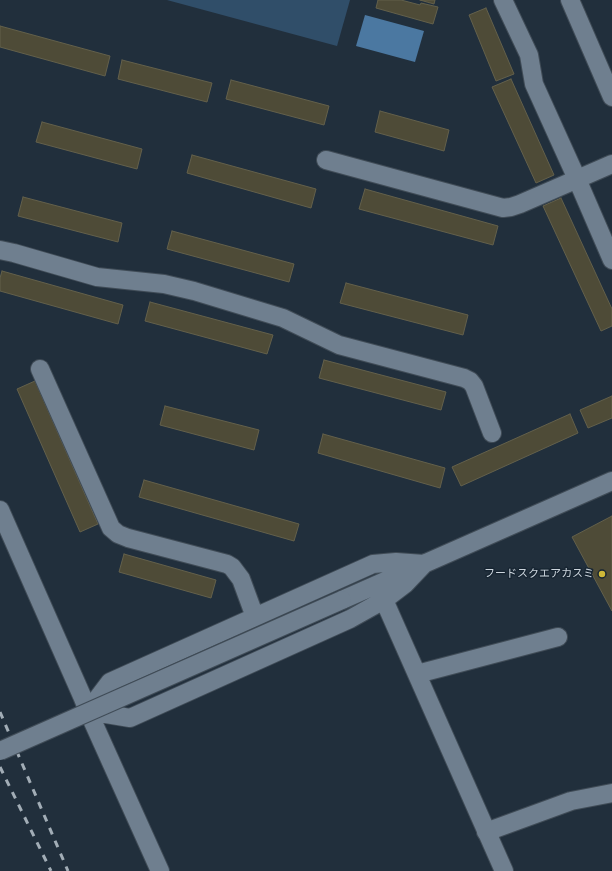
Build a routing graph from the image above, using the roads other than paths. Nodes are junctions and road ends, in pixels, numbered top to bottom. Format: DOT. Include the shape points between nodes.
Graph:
graph roads {
  1 [pos="503,0"];
  2 [pos="570,0"];
  3 [pos="612,97"];
  4 [pos="326,160"];
  5 [pos="612,164"];
  6 [pos="577,179"];
  7 [pos="0,250"];
  8 [pos="612,260"];
  9 [pos="40,369"];
  10 [pos="492,433"];
  11 [pos="612,481"];
  12 [pos="0,510"];
  13 [pos="424,564"];
  14 [pos="384,600"];
  15 [pos="255,617"];
  16 [pos="558,637"];
  17 [pos="417,674"];
  18 [pos="88,711"];
  19 [pos="0,751"];
  20 [pos="612,793"];
  21 [pos="486,832"];
  22 [pos="160,871"];
  23 [pos="504,871"];
  1 -- 6 [label="street" via="529,55 534,84"];
  2 -- 3 [label="street"];
  4 -- 6 [label="street" via="503,208 520,204"];
  5 -- 6 [label="street"];
  6 -- 8 [label="street"];
  7 -- 10 [label="street" via="97,277 164,284 194,291 283,318 339,345 464,378 474,386"];
  9 -- 15 [label="street" via="111,528 128,538 232,567 241,579"];
  11 -- 13 [label="street"];
  12 -- 18 [label="street"];
  13 -- 14 [label="street" via="405,584"];
  13 -- 15 [label="street" via="373,564"];
  13 -- 19 [label="street, bridge"];
  14 -- 17 [label="street"];
  14 -- 18 [label="street" via="350,619 130,718"];
  15 -- 18 [label="street" via="110,682"];
  16 -- 17 [label="street"];
  17 -- 21 [label="street"];
  18 -- 22 [label="street"];
  20 -- 21 [label="street" via="571,801"];
  21 -- 23 [label="street"];
}
